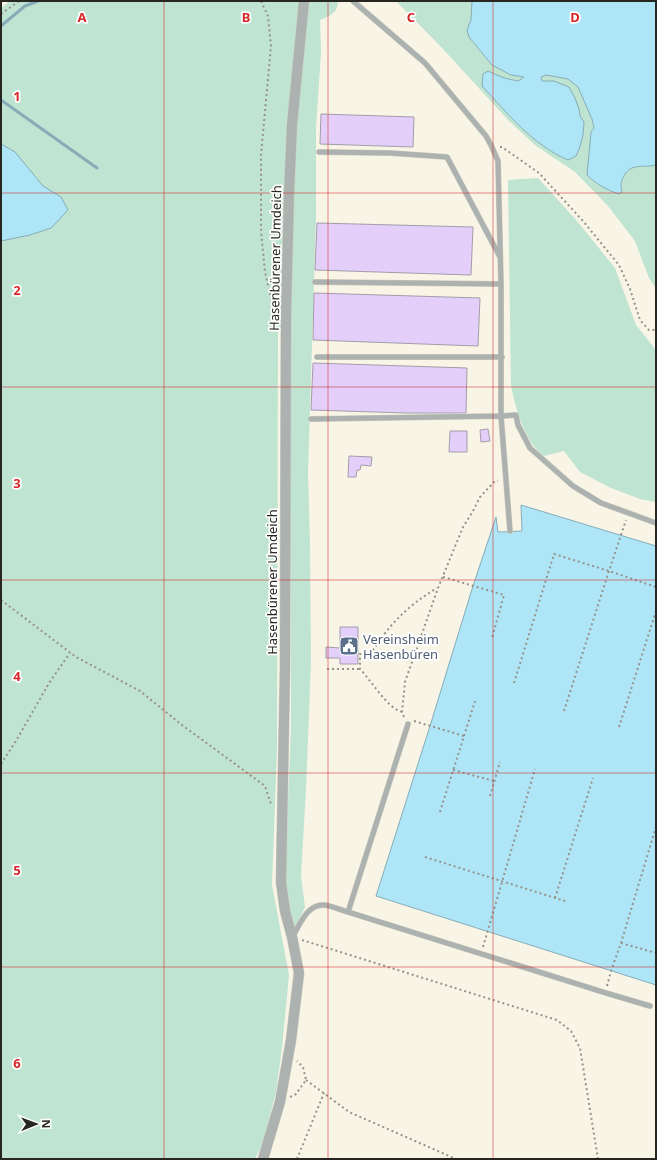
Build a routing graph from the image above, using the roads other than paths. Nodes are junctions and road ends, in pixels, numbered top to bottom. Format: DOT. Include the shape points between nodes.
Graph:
graph roads {
  1 [pos="304,1"];
  2 [pos="353,1"];
  3 [pos="319,152"];
  4 [pos="500,258"];
  5 [pos="315,282"];
  6 [pos="501,284"];
  7 [pos="317,357"];
  8 [pos="502,357"];
  9 [pos="501,416"];
  10 [pos="311,419"];
  11 [pos="656,523"];
  12 [pos="510,531"];
  13 [pos="408,724"];
  14 [pos="348,912"];
  15 [pos="292,937"];
  16 [pos="650,1006"];
  17 [pos="263,1159"];
  1 -- 15 [label="street, Hasenbürener Umdeich" via="292,125 286,316 285,667 281,882"];
  2 -- 4 [label="lane" via="425,63 486,136 498,161"];
  3 -- 4 [label="lane" via="447,156"];
  4 -- 6 [label="lane"];
  5 -- 6 [label="lane"];
  6 -- 8 [label="lane"];
  7 -- 8 [label="lane"];
  8 -- 9 [label="lane"];
  9 -- 10 [label="lane"];
  9 -- 11 [label="lane" via="516,415 518,425 530,448 573,486 601,504"];
  9 -- 12 [label="lane"];
  13 -- 14 [label="lane"];
  14 -- 15 [label="lane" via="323,905 314,907 306,913"];
  14 -- 16 [label="lane"];
  15 -- 17 [label="street, Hasenbürener Umdeich" via="299,973 289,1052 280,1102"];
}
